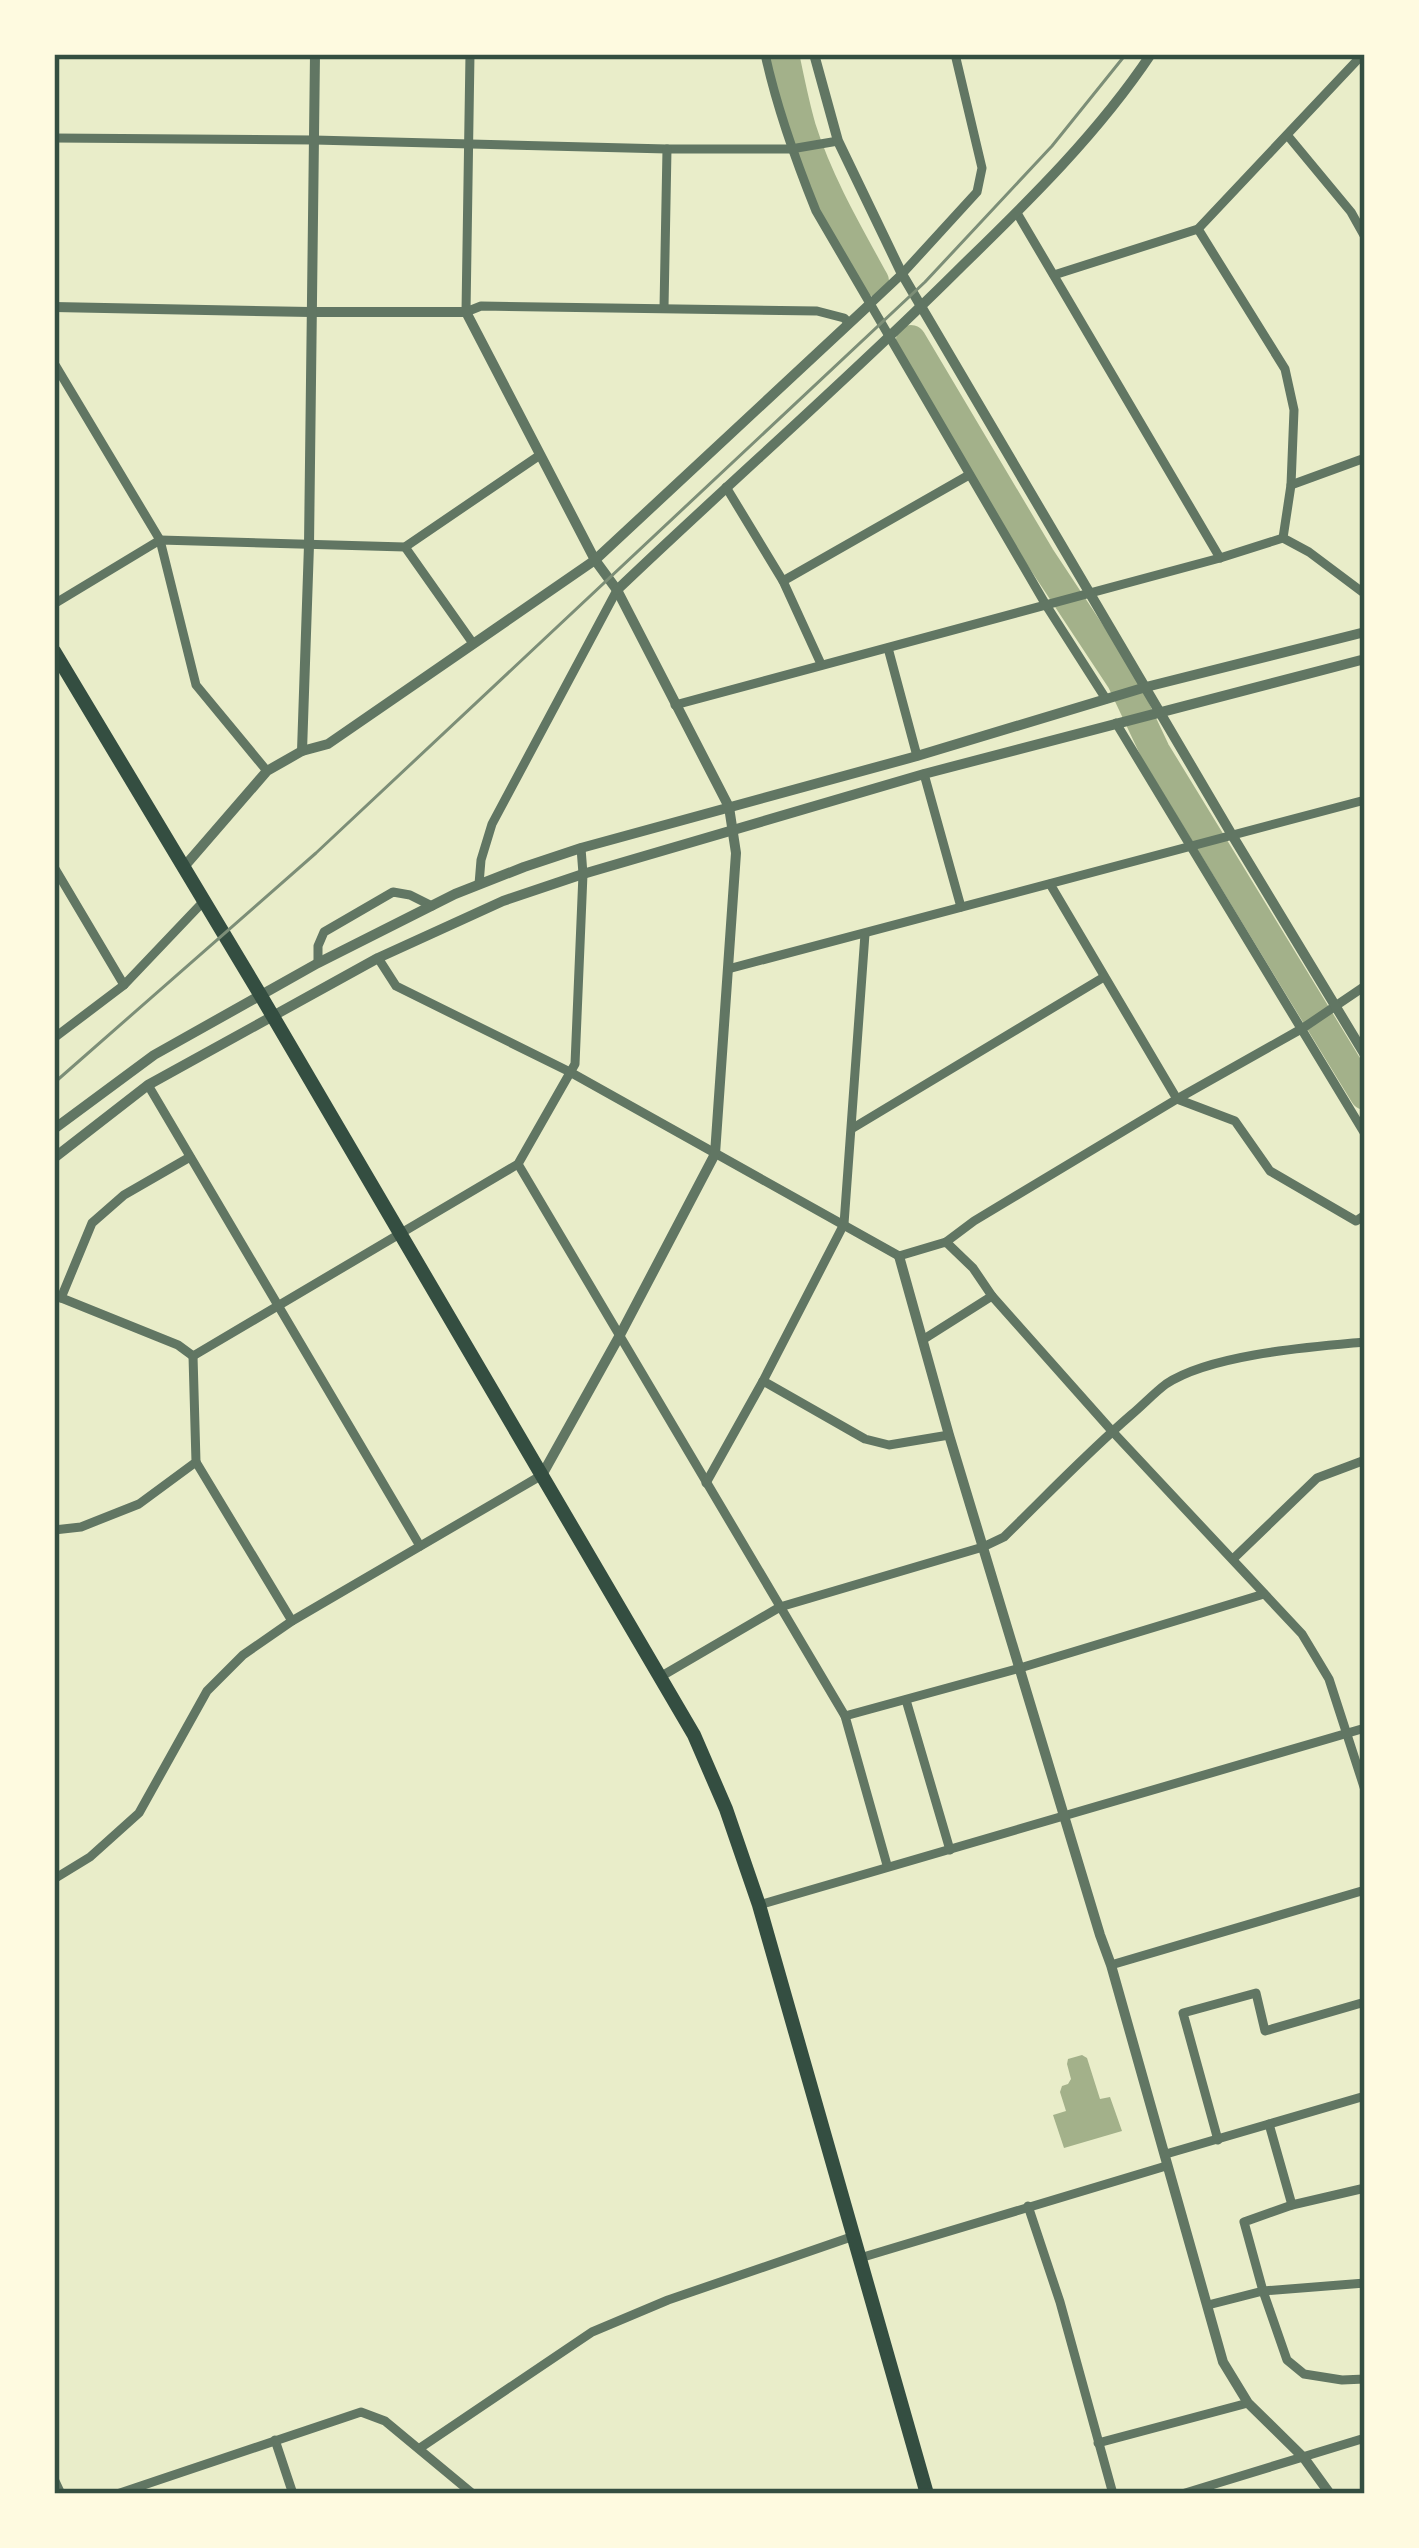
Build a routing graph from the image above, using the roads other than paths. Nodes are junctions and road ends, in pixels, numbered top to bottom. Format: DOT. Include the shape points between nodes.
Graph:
graph roads {
  1 [pos="315,54"];
  2 [pos="470,54"];
  3 [pos="765,54"];
  4 [pos="814,54"];
  5 [pos="955,54"];
  6 [pos="1151,54"];
  7 [pos="1363,54"];
  8 [pos="1288,136"];
  9 [pos="54,138"];
  10 [pos="314,140"];
  11 [pos="838,141"];
  12 [pos="469,146"];
  13 [pos="667,149"];
  14 [pos="791,149"];
  15 [pos="1365,201"];
  16 [pos="1351,212"];
  17 [pos="1017,213"];
  18 [pos="1198,229"];
  19 [pos="1365,237"];
  20 [pos="902,274"];
  21 [pos="1054,274"];
  22 [pos="869,305"];
  23 [pos="922,306"];
  24 [pos="54,307"];
  25 [pos="664,308"];
  26 [pos="466,312"];
  27 [pos="310,313"];
  28 [pos="849,322"];
  29 [pos="889,337"];
  30 [pos="54,363"];
  31 [pos="540,455"];
  32 [pos="1365,458"];
  33 [pos="969,475"];
  34 [pos="1291,485"];
  35 [pos="726,487"];
  36 [pos="1283,538"];
  37 [pos="160,541"];
  38 [pos="309,545"];
  39 [pos="405,547"];
  40 [pos="1220,558"];
  41 [pos="595,560"];
  42 [pos="783,581"];
  43 [pos="616,590"];
  44 [pos="1085,592"];
  45 [pos="1365,594"];
  46 [pos="54,604"];
  47 [pos="1050,604"];
  48 [pos="1365,632"];
  49 [pos="472,643"];
  50 [pos="888,648"];
  51 [pos="54,651"];
  52 [pos="1365,658"];
  53 [pos="821,664"];
  54 [pos="1142,688"];
  55 [pos="1108,699"];
  56 [pos="675,705"];
  57 [pos="1156,713"];
  58 [pos="1121,722"];
  59 [pos="302,751"];
  60 [pos="916,756"];
  61 [pos="267,771"];
  62 [pos="924,774"];
  63 [pos="1365,800"];
  64 [pos="729,807"];
  65 [pos="735,830"];
  66 [pos="1226,837"];
  67 [pos="1196,845"];
  68 [pos="581,848"];
  69 [pos="54,867"];
  70 [pos="183,868"];
  71 [pos="583,874"];
  72 [pos="479,884"];
  73 [pos="1049,884"];
  74 [pos="203,902"];
  75 [pos="432,906"];
  76 [pos="961,907"];
  77 [pos="865,934"];
  78 [pos="378,958"];
  79 [pos="318,963"];
  80 [pos="728,969"];
  81 [pos="1104,977"];
  82 [pos="124,985"];
  83 [pos="1365,986"];
  84 [pos="261,997"];
  85 [pos="1331,1008"];
  86 [pos="271,1018"];
  87 [pos="1303,1028"];
  88 [pos="54,1038"];
  89 [pos="1365,1055"];
  90 [pos="570,1072"];
  91 [pos="148,1085"];
  92 [pos="1177,1099"];
  93 [pos="853,1128"];
  94 [pos="54,1129"];
  95 [pos="1365,1134"];
  96 [pos="715,1154"];
  97 [pos="190,1157"];
  98 [pos="54,1158"];
  99 [pos="518,1164"];
  100 [pos="1365,1215"];
  101 [pos="844,1224"];
  102 [pos="399,1236"];
  103 [pos="946,1242"];
  104 [pos="899,1256"];
  105 [pos="992,1296"];
  106 [pos="58,1297"];
  107 [pos="277,1306"];
  108 [pos="620,1335"];
  109 [pos="924,1339"];
  110 [pos="1365,1342"];
  111 [pos="193,1356"];
  112 [pos="763,1381"];
  113 [pos="1112,1431"];
  114 [pos="949,1435"];
  115 [pos="1365,1460"];
  116 [pos="196,1462"];
  117 [pos="542,1475"];
  118 [pos="706,1483"];
  119 [pos="54,1530"];
  120 [pos="420,1546"];
  121 [pos="983,1547"];
  122 [pos="1233,1558"];
  123 [pos="1264,1594"];
  124 [pos="779,1607"];
  125 [pos="292,1622"];
  126 [pos="1020,1668"];
  127 [pos="660,1676"];
  128 [pos="905,1700"];
  129 [pos="845,1717"];
  130 [pos="1365,1728"];
  131 [pos="1349,1734"];
  132 [pos="1365,1790"];
  133 [pos="1064,1816"];
  134 [pos="950,1850"];
  135 [pos="887,1865"];
  136 [pos="54,1879"];
  137 [pos="1365,1890"];
  138 [pos="759,1905"];
  139 [pos="1111,1965"];
  140 [pos="1365,2002"];
  141 [pos="1365,2096"];
  142 [pos="1269,2124"];
  143 [pos="1218,2140"];
  144 [pos="1166,2160"];
  145 [pos="1365,2188"];
  146 [pos="1292,2205"];
  147 [pos="1028,2206"];
  148 [pos="854,2236"];
  149 [pos="860,2258"];
  150 [pos="1365,2283"];
  151 [pos="1263,2291"];
  152 [pos="1208,2306"];
  153 [pos="1365,2380"];
  154 [pos="1248,2403"];
  155 [pos="1365,2438"];
  156 [pos="275,2440"];
  157 [pos="1098,2443"];
  158 [pos="420,2448"];
  159 [pos="1304,2458"];
  160 [pos="54,2479"];
  161 [pos="61,2494"];
  162 [pos="117,2494"];
  163 [pos="293,2494"];
  164 [pos="473,2494"];
  165 [pos="927,2494"];
  166 [pos="1113,2494"];
  167 [pos="1183,2494"];
  168 [pos="1330,2494"];
  1 -- 10 [label="street"];
  2 -- 12 [label="street"];
  3 -- 14 [label="street"];
  4 -- 11 [label="street"];
  5 -- 20 [label="street" via="982,168 977,192"];
  6 -- 17 [label="street"];
  7 -- 8 [label="street"];
  8 -- 16 [label="street"];
  8 -- 18 [label="street"];
  9 -- 10 [label="street"];
  10 -- 12 [label="street"];
  10 -- 27 [label="street"];
  11 -- 14 [label="street"];
  11 -- 20 [label="street"];
  12 -- 13 [label="street"];
  12 -- 26 [label="street"];
  13 -- 14 [label="street"];
  13 -- 25 [label="street"];
  14 -- 22 [label="street"];
  15 -- 16 [label="street"];
  16 -- 19 [label="street"];
  17 -- 21 [label="street"];
  17 -- 23 [label="street"];
  18 -- 21 [label="street"];
  18 -- 34 [label="street" via="1285,369 1294,410"];
  20 -- 22 [label="street"];
  20 -- 23 [label="street"];
  21 -- 40 [label="street"];
  22 -- 28 [label="street"];
  22 -- 29 [label="street"];
  23 -- 29 [label="street"];
  23 -- 44 [label="street"];
  24 -- 27 [label="street"];
  25 -- 26 [label="street"];
  25 -- 28 [label="street" via="817,310"];
  26 -- 27 [label="street"];
  26 -- 31 [label="street"];
  27 -- 38 [label="street"];
  28 -- 41 [label="street"];
  29 -- 33 [label="street"];
  29 -- 35 [label="street"];
  30 -- 37 [label="street"];
  31 -- 39 [label="street"];
  31 -- 41 [label="street"];
  32 -- 34 [label="street"];
  33 -- 42 [label="street"];
  33 -- 47 [label="street"];
  34 -- 36 [label="street"];
  35 -- 42 [label="street"];
  35 -- 43 [label="street"];
  36 -- 40 [label="street"];
  36 -- 45 [label="street"];
  37 -- 38 [label="street"];
  37 -- 46 [label="street"];
  37 -- 61 [label="street" via="196,685"];
  38 -- 39 [label="street"];
  38 -- 59 [label="street"];
  39 -- 49 [label="street"];
  40 -- 44 [label="street"];
  41 -- 43 [label="street"];
  41 -- 49 [label="street"];
  42 -- 53 [label="street"];
  43 -- 56 [label="street"];
  43 -- 72 [label="street" via="492,824"];
  44 -- 47 [label="street"];
  44 -- 54 [label="street"];
  47 -- 50 [label="street"];
  47 -- 55 [label="street"];
  48 -- 54 [label="street"];
  49 -- 59 [label="street" via="328,744"];
  50 -- 53 [label="street"];
  50 -- 60 [label="street"];
  51 -- 70 [label="main road"];
  52 -- 57 [label="street"];
  53 -- 56 [label="street"];
  54 -- 55 [label="street"];
  54 -- 57 [label="street"];
  55 -- 60 [label="street"];
  56 -- 64 [label="street"];
  57 -- 58 [label="street"];
  57 -- 66 [label="street"];
  58 -- 62 [label="street"];
  58 -- 67 [label="street"];
  59 -- 61 [label="street"];
  60 -- 64 [label="street"];
  61 -- 70 [label="street"];
  62 -- 65 [label="street"];
  62 -- 76 [label="street"];
  63 -- 66 [label="street"];
  64 -- 65 [label="street"];
  64 -- 68 [label="street"];
  65 -- 71 [label="street"];
  65 -- 80 [label="street"];
  66 -- 67 [label="street"];
  66 -- 85 [label="street"];
  67 -- 73 [label="street"];
  67 -- 87 [label="street"];
  68 -- 71 [label="street"];
  68 -- 72 [label="street"];
  69 -- 82 [label="street"];
  70 -- 74 [label="main road"];
  71 -- 78 [label="street"];
  71 -- 90 [label="street"];
  72 -- 75 [label="street"];
  73 -- 76 [label="street"];
  73 -- 81 [label="street"];
  74 -- 82 [label="street"];
  74 -- 84 [label="main road"];
  75 -- 79 [label="street"];
  75 -- 79 [label="street" via="393,892 324,932"];
  76 -- 77 [label="street"];
  77 -- 80 [label="street"];
  77 -- 93 [label="street"];
  78 -- 86 [label="street"];
  78 -- 90 [label="street" via="396,986"];
  79 -- 84 [label="street"];
  80 -- 96 [label="street"];
  81 -- 92 [label="street"];
  81 -- 93 [label="street"];
  82 -- 88 [label="street"];
  83 -- 85 [label="street"];
  84 -- 86 [label="main road"];
  84 -- 94 [label="street" via="154,1054"];
  85 -- 87 [label="street"];
  85 -- 89 [label="street"];
  86 -- 91 [label="street"];
  86 -- 102 [label="main road"];
  87 -- 92 [label="street"];
  87 -- 95 [label="street"];
  90 -- 96 [label="street"];
  90 -- 99 [label="street"];
  91 -- 97 [label="street"];
  91 -- 98 [label="street"];
  92 -- 100 [label="street" via="1235,1121 1270,1171 1356,1221"];
  92 -- 103 [label="street"];
  93 -- 101 [label="street"];
  96 -- 101 [label="street"];
  96 -- 108 [label="street"];
  97 -- 106 [label="street" via="92,1222"];
  97 -- 107 [label="street"];
  99 -- 102 [label="street"];
  99 -- 108 [label="street"];
  101 -- 104 [label="street"];
  101 -- 112 [label="street"];
  102 -- 107 [label="street"];
  102 -- 117 [label="main road"];
  103 -- 104 [label="street"];
  103 -- 105 [label="street"];
  104 -- 109 [label="street"];
  105 -- 109 [label="street"];
  105 -- 113 [label="street"];
  106 -- 111 [label="street"];
  107 -- 111 [label="street"];
  107 -- 120 [label="street"];
  108 -- 117 [label="street"];
  108 -- 118 [label="street"];
  109 -- 114 [label="street"];
  110 -- 113 [label="street" via="1201,1370 1168,1383"];
  111 -- 116 [label="street"];
  112 -- 114 [label="street" via="865,1439 889,1444"];
  112 -- 118 [label="street"];
  113 -- 121 [label="street" via="1004,1537"];
  113 -- 122 [label="street"];
  114 -- 121 [label="street"];
  115 -- 122 [label="street" via="1317,1478"];
  116 -- 119 [label="street" via="139,1504"];
  116 -- 125 [label="street"];
  117 -- 120 [label="street"];
  117 -- 127 [label="main road"];
  118 -- 124 [label="street"];
  120 -- 125 [label="street"];
  121 -- 124 [label="street"];
  121 -- 126 [label="street"];
  122 -- 123 [label="street"];
  123 -- 126 [label="street"];
  123 -- 131 [label="street" via="1302,1634"];
  124 -- 127 [label="street"];
  124 -- 129 [label="street"];
  125 -- 136 [label="street" via="207,1691 139,1813"];
  126 -- 128 [label="street"];
  126 -- 133 [label="street"];
  127 -- 138 [label="main road" via="718,1790"];
  128 -- 129 [label="street"];
  128 -- 134 [label="street"];
  129 -- 135 [label="street"];
  130 -- 131 [label="street"];
  131 -- 132 [label="street"];
  131 -- 133 [label="street"];
  133 -- 134 [label="street"];
  133 -- 139 [label="street"];
  134 -- 135 [label="street"];
  135 -- 138 [label="street"];
  137 -- 139 [label="street"];
  138 -- 148 [label="main road"];
  139 -- 144 [label="street"];
  140 -- 143 [label="street" via="1265,2031 1256,1993 1183,2013"];
  141 -- 142 [label="street"];
  142 -- 143 [label="street"];
  142 -- 146 [label="street"];
  143 -- 144 [label="street"];
  144 -- 147 [label="street"];
  144 -- 152 [label="street"];
  145 -- 146 [label="street"];
  146 -- 151 [label="street" via="1244,2222"];
  147 -- 149 [label="street"];
  147 -- 157 [label="street"];
  148 -- 149 [label="main road"];
  148 -- 158 [label="street" via="592,2332"];
  149 -- 165 [label="main road"];
  150 -- 151 [label="street"];
  151 -- 152 [label="street"];
  151 -- 153 [label="street" via="1287,2360 1304,2374"];
  152 -- 154 [label="street" via="1223,2362"];
  154 -- 157 [label="street"];
  154 -- 159 [label="street"];
  155 -- 159 [label="street"];
  156 -- 158 [label="street" via="361,2412"];
  156 -- 162 [label="street"];
  156 -- 163 [label="street"];
  157 -- 166 [label="street"];
  158 -- 164 [label="street"];
  159 -- 167 [label="street"];
  159 -- 168 [label="street"];
  160 -- 161 [label="street"];
}
